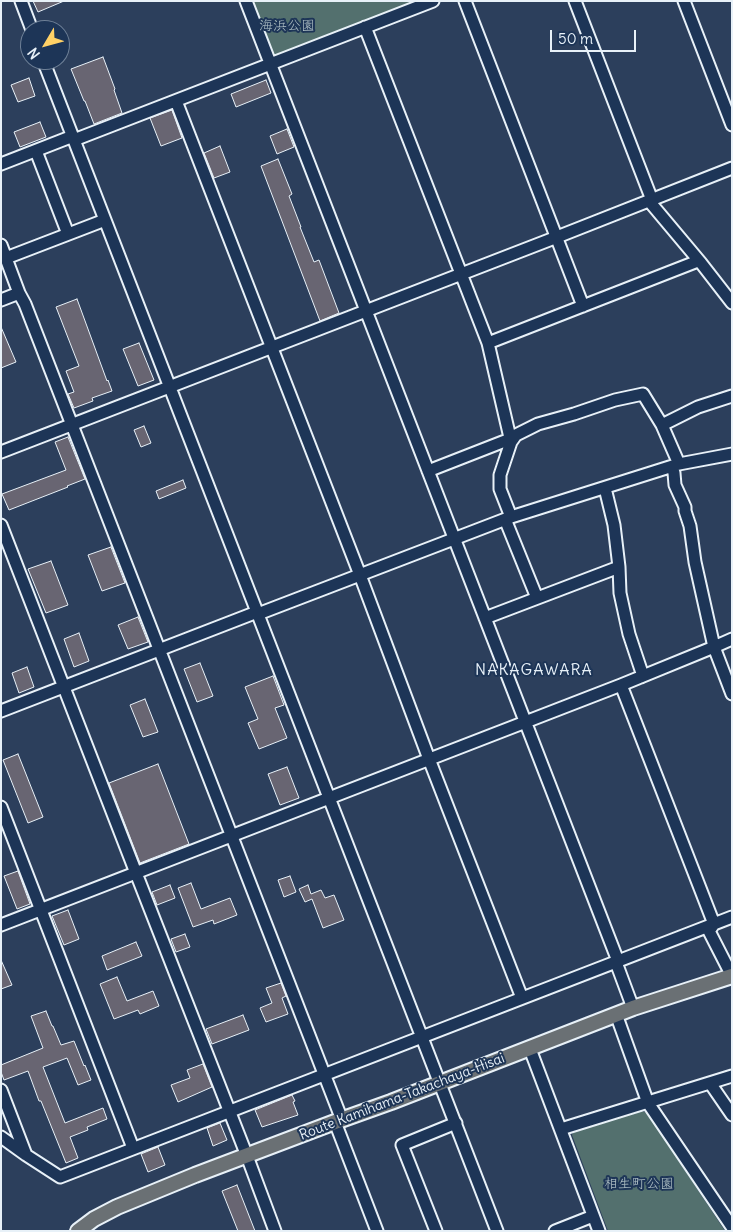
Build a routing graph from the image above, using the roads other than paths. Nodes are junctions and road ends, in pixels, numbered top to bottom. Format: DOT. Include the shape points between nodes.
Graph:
graph roads {
  1 [pos="20,1"];
  2 [pos="246,1"];
  3 [pos="433,1"];
  4 [pos="466,1"];
  5 [pos="575,1"];
  6 [pos="684,1"];
  7 [pos="28,20"];
  8 [pos="366,27"];
  9 [pos="270,64"];
  10 [pos="47,70"];
  11 [pos="176,101"];
  12 [pos="732,125"];
  13 [pos="74,138"];
  14 [pos="36,151"];
  15 [pos="1,164"];
  16 [pos="732,168"];
  17 [pos="650,200"];
  18 [pos="105,220"];
  19 [pos="68,234"];
  20 [pos="557,238"];
  21 [pos="1,245"];
  22 [pos="6,258"];
  23 [pos="698,261"];
  24 [pos="461,274"];
  25 [pos="19,293"];
  26 [pos="1,300"];
  27 [pos="732,303"];
  28 [pos="583,306"];
  29 [pos="366,311"];
  30 [pos="488,343"];
  31 [pos="271,347"];
  32 [pos="170,387"];
  33 [pos="732,396"];
  34 [pos="72,425"];
  35 [pos="662,425"];
  36 [pos="510,441"];
  37 [pos="1,452"];
  38 [pos="732,454"];
  39 [pos="676,465"];
  40 [pos="428,471"];
  41 [pos="605,488"];
  42 [pos="508,518"];
  43 [pos="1,524"];
  44 [pos="454,539"];
  45 [pos="619,567"];
  46 [pos="360,575"];
  47 [pos="537,598"];
  48 [pos="258,613"];
  49 [pos="485,618"];
  50 [pos="732,639"];
  51 [pos="714,647"];
  52 [pos="159,650"];
  53 [pos="641,677"];
  54 [pos="621,685"];
  55 [pos="64,686"];
  56 [pos="732,694"];
  57 [pos="1,711"];
  58 [pos="526,722"];
  59 [pos="429,759"];
  60 [pos="329,797"];
  61 [pos="1,807"];
  62 [pos="231,836"];
  63 [pos="136,873"];
  64 [pos="41,910"];
  65 [pos="732,917"];
  66 [pos="714,924"];
  67 [pos="1,925"];
  68 [pos="618,961"];
  69 [pos="732,976"];
  70 [pos="522,998"];
  71 [pos="632,1008"];
  72 [pos="616,1014"];
  73 [pos="422,1037"];
  74 [pos="530,1049"];
  75 [pos="324,1075"];
  76 [pos="732,1076"];
  77 [pos="440,1083"];
  78 [pos="710,1083"];
  79 [pos="1,1090"];
  80 [pos="648,1102"];
  81 [pos="229,1111"];
  82 [pos="732,1115"];
  83 [pos="338,1121"];
  84 [pos="456,1123"];
  85 [pos="561,1129"];
  86 [pos="1,1137"];
  87 [pos="134,1148"];
  88 [pos="26,1155"];
  89 [pos="247,1156"];
  90 [pos="593,1216"];
  91 [pos="732,1227"];
  92 [pos="557,1230"];
  93 [pos="78,1231"];
  94 [pos="275,1231"];
  95 [pos="377,1231"];
  96 [pos="436,1231"];
  97 [pos="497,1231"];
  98 [pos="599,1231"];
  1 -- 7 [label="street"];
  2 -- 9 [label="street"];
  3 -- 8 [label="street"];
  4 -- 20 [label="street"];
  5 -- 17 [label="street"];
  6 -- 12 [label="street"];
  8 -- 9 [label="street"];
  8 -- 24 [label="street"];
  9 -- 11 [label="street"];
  9 -- 29 [label="street"];
  10 -- 13 [label="street"];
  11 -- 13 [label="street"];
  11 -- 31 [label="street"];
  13 -- 14 [label="street"];
  13 -- 18 [label="street"];
  14 -- 15 [label="street"];
  14 -- 19 [label="street"];
  16 -- 17 [label="street"];
  17 -- 20 [label="street"];
  17 -- 23 [label="street"];
  18 -- 19 [label="street"];
  18 -- 32 [label="street"];
  19 -- 22 [label="street"];
  20 -- 24 [label="street"];
  20 -- 28 [label="street"];
  21 -- 22 [label="street"];
  22 -- 25 [label="street"];
  23 -- 27 [label="street"];
  23 -- 28 [label="street"];
  24 -- 29 [label="street"];
  24 -- 30 [label="street"];
  25 -- 26 [label="street"];
  25 -- 34 [label="street"];
  28 -- 30 [label="street"];
  29 -- 31 [label="street"];
  29 -- 40 [label="street"];
  30 -- 36 [label="street"];
  31 -- 32 [label="street"];
  31 -- 46 [label="street"];
  32 -- 34 [label="street"];
  32 -- 48 [label="street"];
  33 -- 35 [label="street" via="698,407"];
  34 -- 37 [label="street"];
  34 -- 52 [label="street"];
  35 -- 36 [label="street" via="643,394 538,424"];
  35 -- 39 [label="street"];
  36 -- 40 [label="street"];
  36 -- 42 [label="street" via="500,475 500,490"];
  38 -- 39 [label="street"];
  39 -- 41 [label="street"];
  39 -- 51 [label="street" via="675,485 690,526"];
  40 -- 44 [label="street"];
  41 -- 42 [label="street"];
  41 -- 45 [label="street"];
  42 -- 44 [label="street"];
  42 -- 47 [label="street"];
  43 -- 55 [label="street"];
  44 -- 46 [label="street"];
  44 -- 49 [label="street"];
  45 -- 47 [label="street"];
  45 -- 53 [label="street" via="620,593"];
  46 -- 48 [label="street"];
  46 -- 59 [label="street"];
  47 -- 49 [label="street"];
  48 -- 52 [label="street"];
  48 -- 60 [label="street"];
  49 -- 58 [label="street"];
  50 -- 51 [label="street"];
  51 -- 53 [label="street"];
  51 -- 56 [label="street"];
  52 -- 55 [label="street"];
  52 -- 62 [label="street"];
  53 -- 54 [label="street"];
  54 -- 58 [label="street"];
  54 -- 66 [label="street"];
  55 -- 57 [label="street"];
  55 -- 63 [label="street"];
  58 -- 59 [label="street"];
  58 -- 68 [label="street"];
  59 -- 60 [label="street"];
  59 -- 70 [label="street"];
  60 -- 62 [label="street"];
  60 -- 73 [label="street"];
  61 -- 64 [label="street"];
  62 -- 63 [label="street"];
  62 -- 75 [label="street"];
  63 -- 64 [label="street"];
  63 -- 81 [label="street"];
  64 -- 67 [label="street"];
  64 -- 87 [label="street"];
  65 -- 66 [label="street"];
  66 -- 68 [label="street"];
  66 -- 69 [label="street" via="709,931"];
  68 -- 70 [label="street"];
  68 -- 71 [label="street"];
  69 -- 71 [label="main road, Route Kamihama-Takachaya-Hisai"];
  70 -- 73 [label="street"];
  71 -- 72 [label="main road, Route Kamihama-Takachaya-Hisai"];
  72 -- 74 [label="main road, Route Kamihama-Takachaya-Hisai"];
  72 -- 80 [label="street"];
  73 -- 75 [label="street"];
  73 -- 77 [label="street"];
  74 -- 77 [label="main road, Route Kamihama-Takachaya-Hisai"];
  74 -- 85 [label="street"];
  75 -- 81 [label="street"];
  75 -- 83 [label="street"];
  76 -- 78 [label="street"];
  77 -- 83 [label="main road, Route Kamihama-Takachaya-Hisai"];
  77 -- 84 [label="street"];
  78 -- 80 [label="street"];
  78 -- 82 [label="street"];
  79 -- 88 [label="street"];
  80 -- 85 [label="street"];
  80 -- 91 [label="street"];
  81 -- 87 [label="street"];
  81 -- 89 [label="street"];
  83 -- 89 [label="main road, Route Kamihama-Takachaya-Hisai"];
  83 -- 95 [label="street"];
  84 -- 96 [label="street" via="402,1145"];
  84 -- 97 [label="street"];
  85 -- 90 [label="street"];
  86 -- 88 [label="street"];
  87 -- 88 [label="street" via="60,1177"];
  89 -- 93 [label="main road, Route Kamihama-Takachaya-Hisai" via="117,1207"];
  89 -- 94 [label="street"];
  90 -- 92 [label="street"];
  90 -- 98 [label="street"];
}
